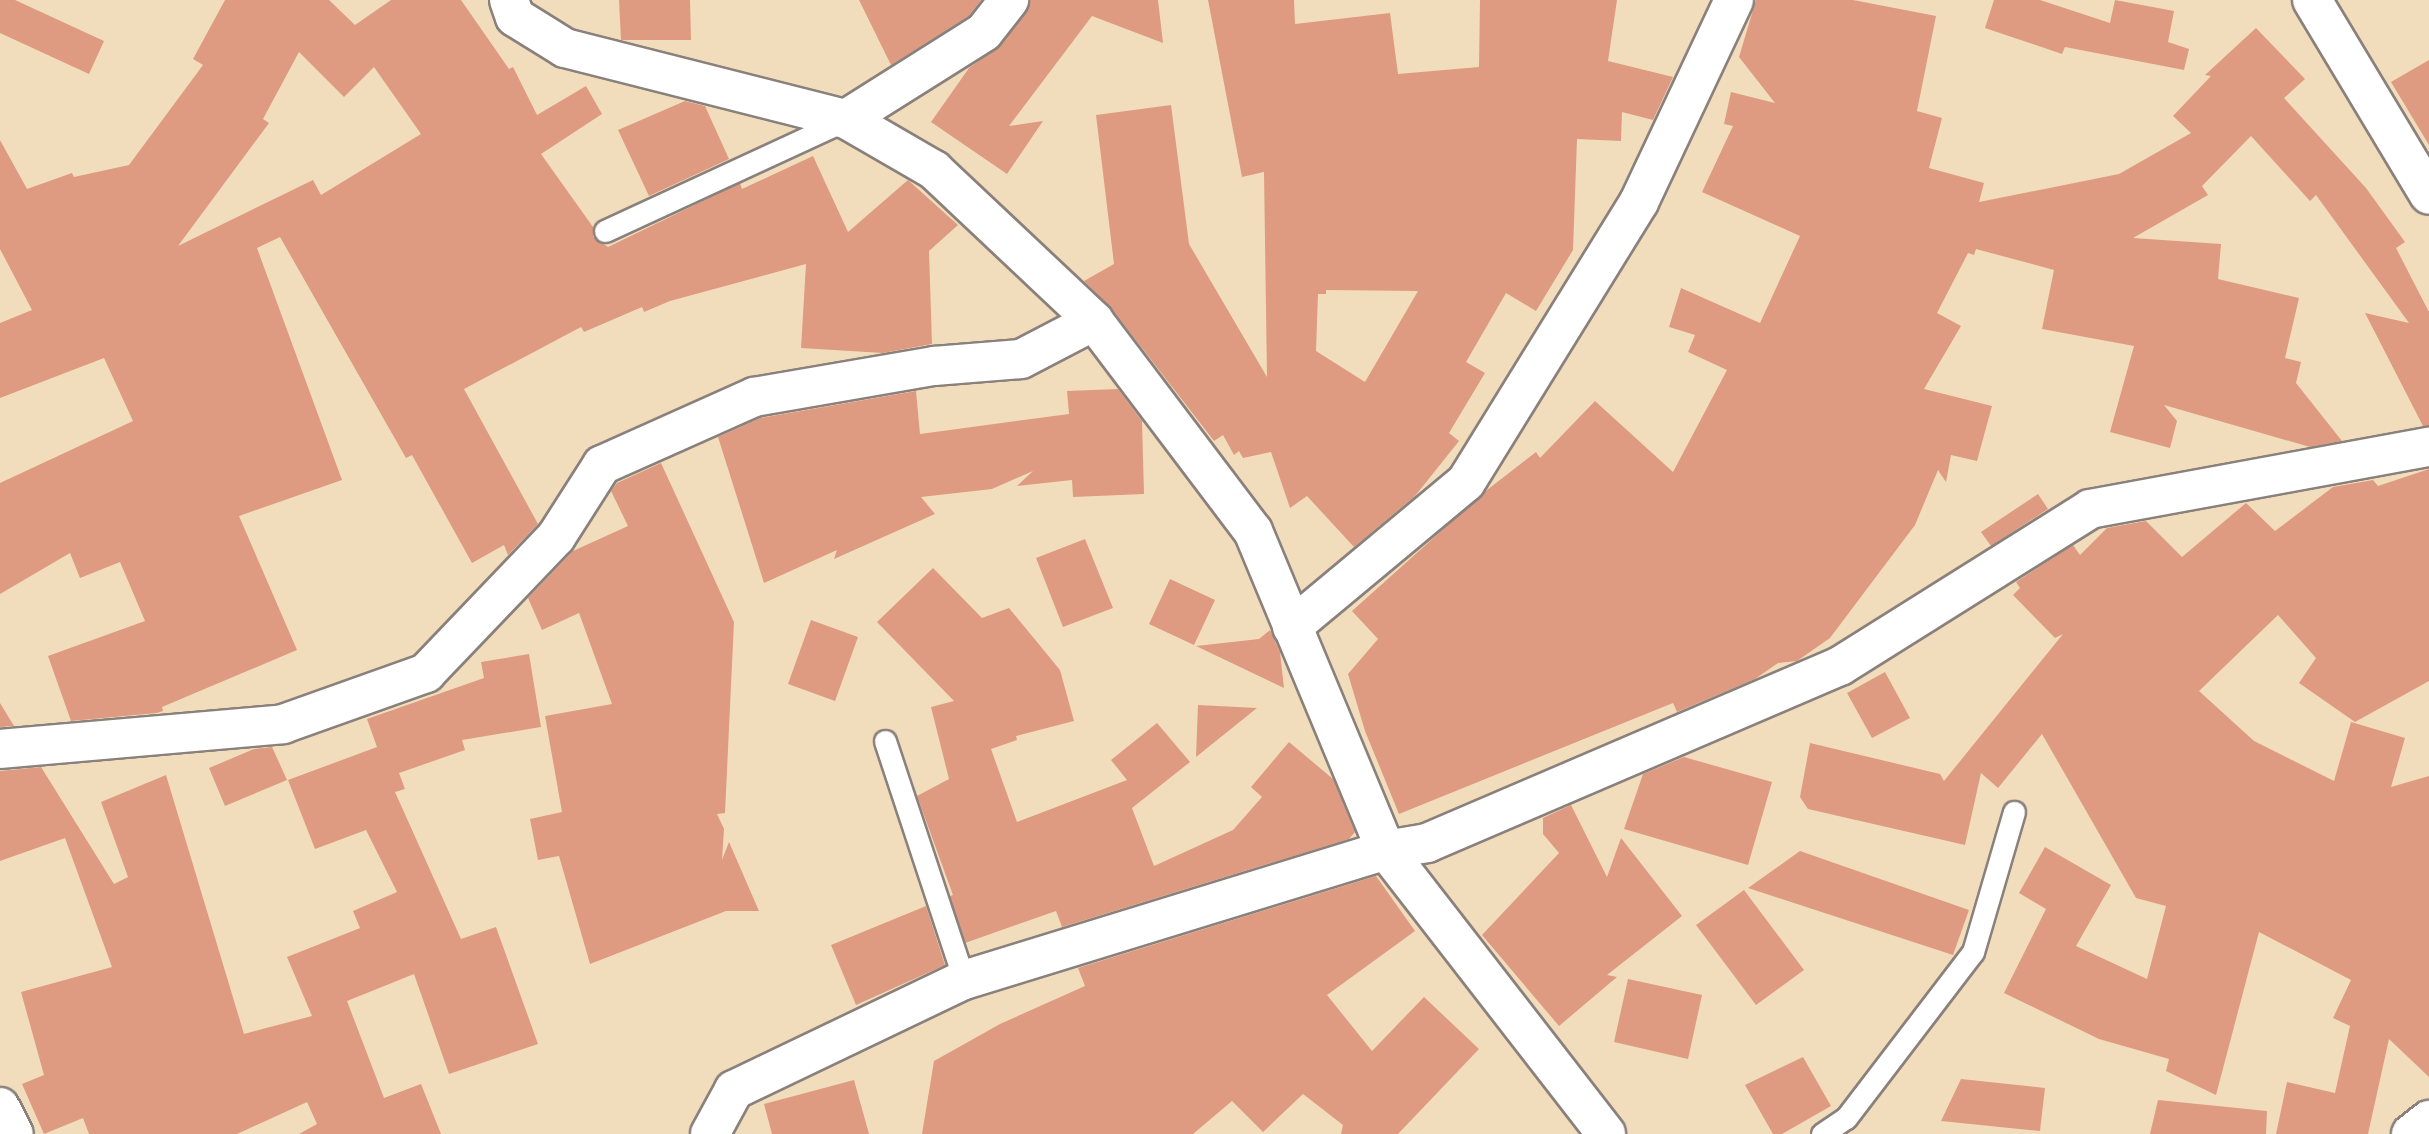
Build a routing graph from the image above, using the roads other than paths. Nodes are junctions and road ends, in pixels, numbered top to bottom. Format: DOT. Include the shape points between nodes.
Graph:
graph roads {
  1 [pos="509,0"];
  2 [pos="1009,0"];
  3 [pos="1734,0"];
  4 [pos="2312,0"];
  5 [pos="846,119"];
  6 [pos="2429,195"];
  7 [pos="605,231"];
  8 [pos="1094,321"];
  9 [pos="2429,447"];
  10 [pos="1292,627"];
  11 [pos="885,741"];
  12 [pos="0,749"];
  13 [pos="2014,812"];
  14 [pos="1386,850"];
  15 [pos="964,980"];
  16 [pos="0,1107"];
  17 [pos="2429,1120"];
  18 [pos="14,1134"];
  19 [pos="710,1134"];
  20 [pos="1606,1134"];
  21 [pos="1822,1134"];
  22 [pos="2410,1134"];
  1 -- 5 [label="street" via="515,17 565,48"];
  2 -- 5 [label="street" via="984,32"];
  3 -- 10 [label="street" via="1639,202 1466,482"];
  4 -- 6 [label="street"];
  5 -- 7 [label="lane"];
  5 -- 8 [label="street" via="934,170"];
  8 -- 10 [label="street" via="1253,531"];
  8 -- 12 [label="street" via="1021,359 934,366 754,397 602,465 556,537 426,673 283,724"];
  9 -- 14 [label="street" via="2090,509 1840,666 1427,843"];
  10 -- 14 [label="street"];
  11 -- 15 [label="lane"];
  13 -- 21 [label="lane" via="1973,952 1846,1118"];
  14 -- 15 [label="street"];
  14 -- 20 [label="street"];
  15 -- 19 [label="street" via="734,1090"];
  16 -- 18 [label="street"];
  17 -- 22 [label="street"];
}
